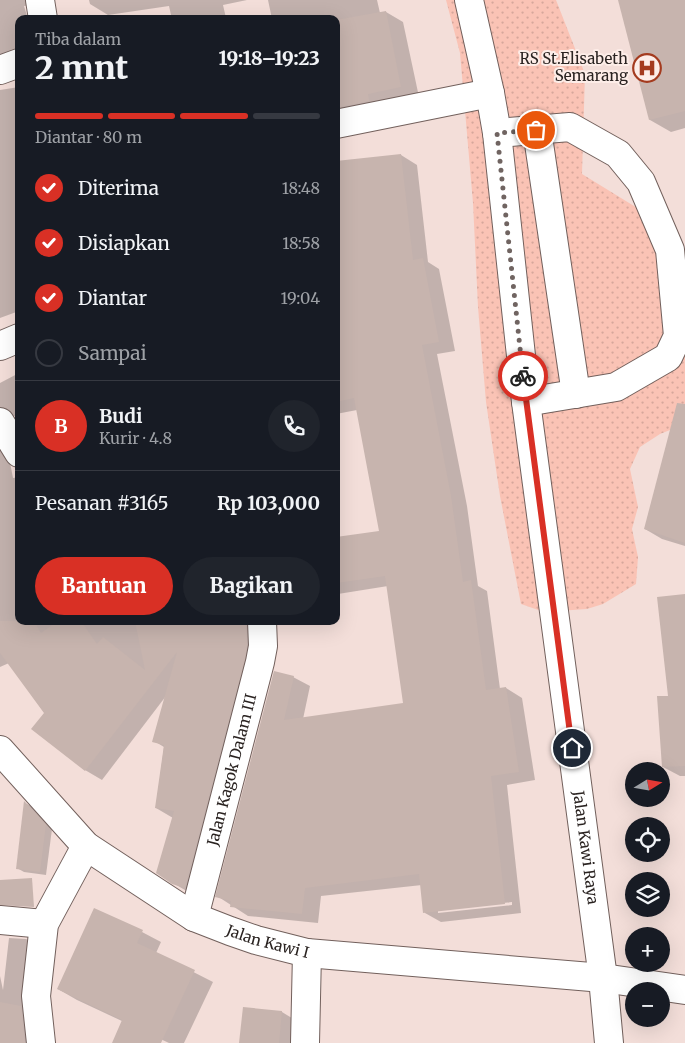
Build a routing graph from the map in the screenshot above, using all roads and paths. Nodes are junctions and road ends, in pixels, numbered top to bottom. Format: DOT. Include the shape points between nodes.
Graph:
graph roads {
  1 [pos="40,0"];
  2 [pos="469,0"];
  3 [pos="42,15"];
  4 [pos="15,65"];
  5 [pos="0,70"];
  6 [pos="490,93"];
  7 [pos="340,123"];
  8 [pos="536,130"];
  9 [pos="497,133"];
  10 [pos="15,340"];
  11 [pos="0,346"];
  12 [pos="576,394"];
  13 [pos="526,402"];
  14 [pos="0,422"];
  15 [pos="15,446"];
  16 [pos="262,625"];
  17 [pos="0,750"];
  18 [pos="86,846"];
  19 [pos="194,917"];
  20 [pos="0,920"];
  21 [pos="44,924"];
  22 [pos="307,954"];
  23 [pos="603,978"];
  24 [pos="685,990"];
  25 [pos="41,1043"];
  26 [pos="305,1043"];
  27 [pos="609,1043"];
  1 -- 3 [label="street"];
  2 -- 6 [label="street, Jalan Kawi Raya"];
  4 -- 5 [label="street"];
  6 -- 7 [label="street"];
  6 -- 9 [label="street, Jalan Kawi Raya"];
  8 -- 9 [label="street"];
  8 -- 12 [label="street"];
  8 -- 12 [label="street" via="570,127 618,154 641,182 670,250 678,336 668,357 616,387"];
  9 -- 13 [label="street, Jalan Kawi Raya"];
  10 -- 11 [label="street"];
  12 -- 13 [label="street"];
  13 -- 23 [label="street, Jalan Kawi Raya"];
  14 -- 15 [label="street"];
  16 -- 19 [label="street, Jalan Kagok Dalam III" via="260,662"];
  17 -- 18 [label="street, Jalan Kawi I"];
  18 -- 19 [label="street, Jalan Kawi I"];
  18 -- 21 [label="street"];
  19 -- 22 [label="street, Jalan Kawi I" via="256,940"];
  20 -- 21 [label="street"];
  21 -- 25 [label="street" via="36,996"];
  22 -- 23 [label="street, Jalan Kawi I"];
  22 -- 26 [label="street"];
  23 -- 24 [label="street, Jalan Kawi I"];
  23 -- 27 [label="street, Jalan Kawi Raya"];
}
